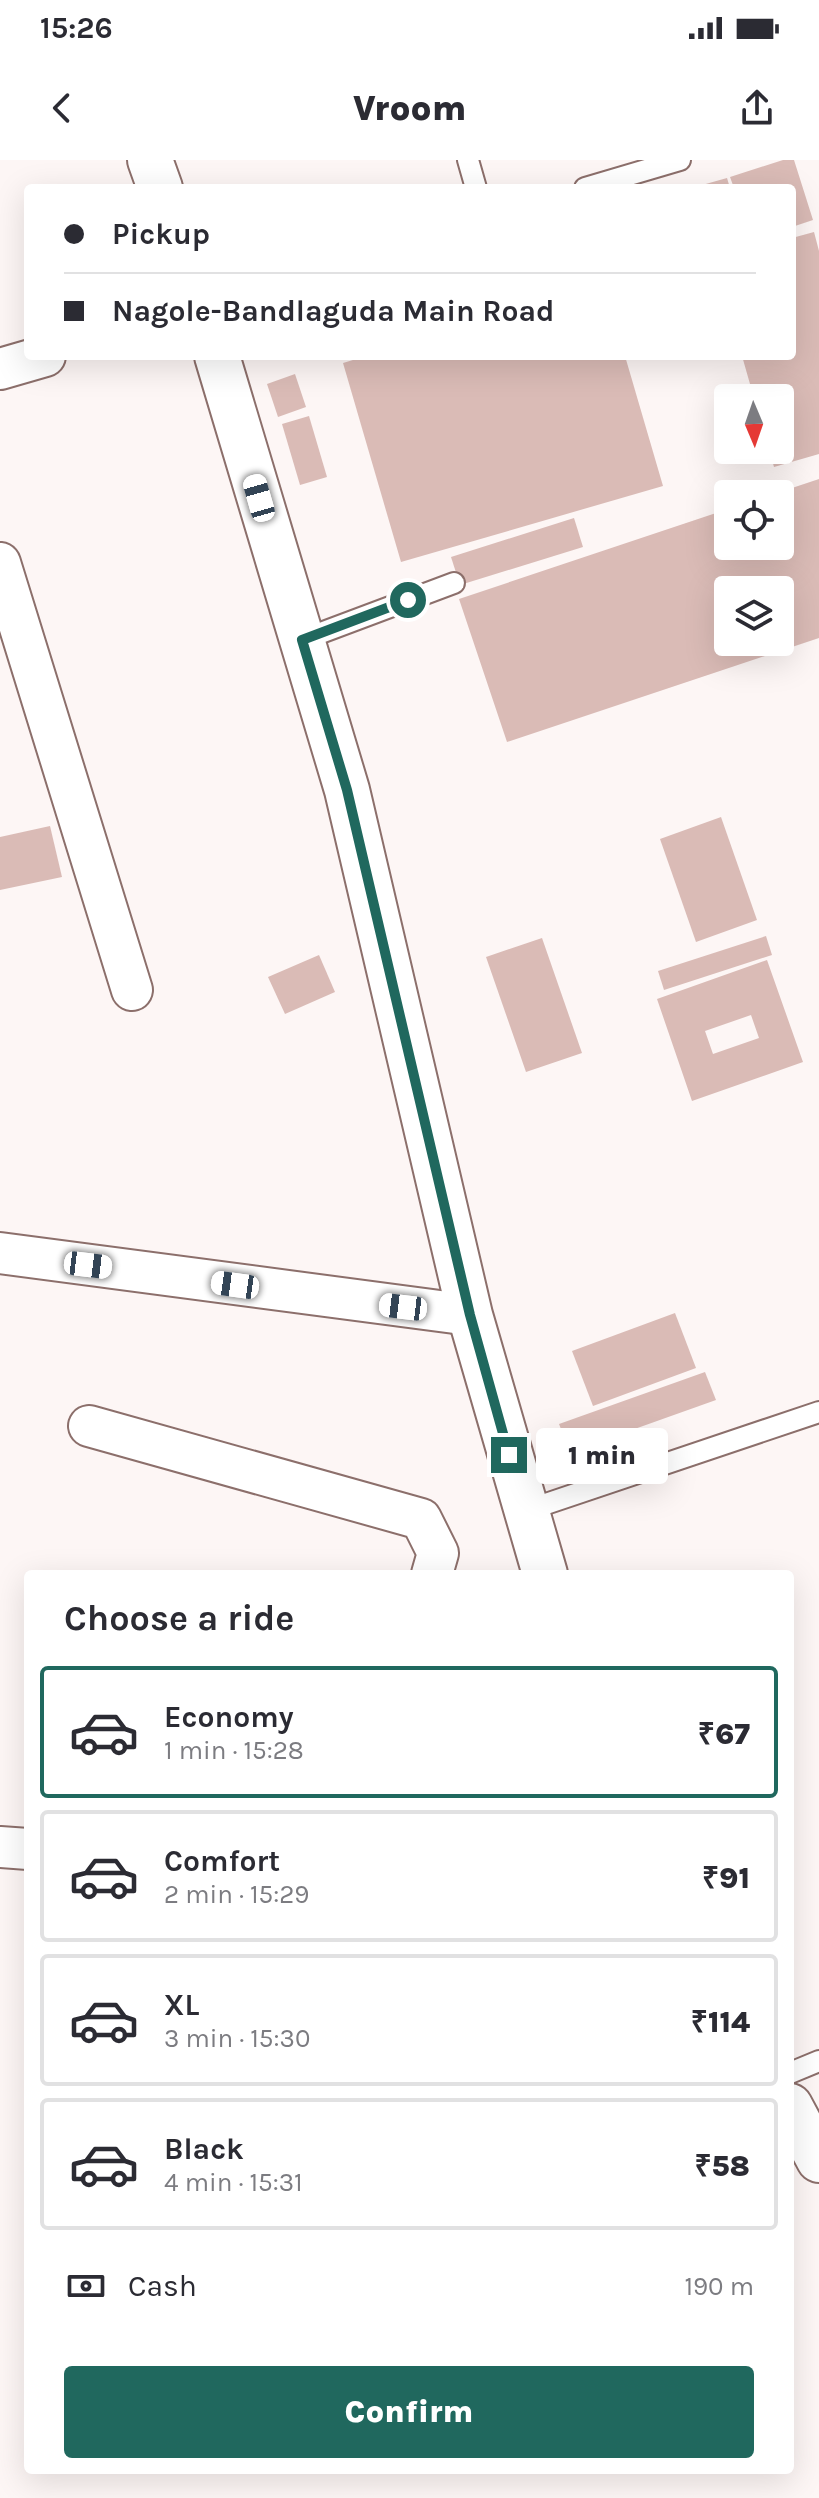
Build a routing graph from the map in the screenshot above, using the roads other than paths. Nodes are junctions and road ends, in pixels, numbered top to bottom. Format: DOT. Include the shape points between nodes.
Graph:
graph roads {
  1 [pos="150,160"];
  2 [pos="468,160"];
  3 [pos="680,160"];
  4 [pos="159,184"];
  5 [pos="475,184"];
  6 [pos="599,184"];
  7 [pos="31,360"];
  8 [pos="218,360"];
  9 [pos="0,369"];
  10 [pos="0,563"];
  11 [pos="454,583"];
  12 [pos="302,640"];
  13 [pos="132,990"];
  14 [pos="0,1253"];
  15 [pos="470,1315"];
  16 [pos="819,1412"];
  17 [pos="89,1426"];
  18 [pos="525,1511"];
  19 [pos="433,1570"];
  20 [pos="544,1570"];
  21 [pos="0,1847"];
  22 [pos="24,1849"];
  23 [pos="819,2061"];
  24 [pos="794,2071"];
  25 [pos="794,2113"];
  26 [pos="819,2160"];
  1 -- 4 [label="street"];
  2 -- 5 [label="lane"];
  3 -- 6 [label="lane"];
  7 -- 9 [label="street"];
  8 -- 12 [label="street"];
  10 -- 13 [label="street"];
  11 -- 12 [label="lane"];
  12 -- 15 [label="street" via="347,790"];
  14 -- 15 [label="street"];
  15 -- 18 [label="street"];
  16 -- 18 [label="lane"];
  17 -- 19 [label="street" via="421,1519 438,1553"];
  18 -- 20 [label="street"];
  21 -- 22 [label="street"];
  23 -- 24 [label="lane"];
  25 -- 26 [label="street"];
}
